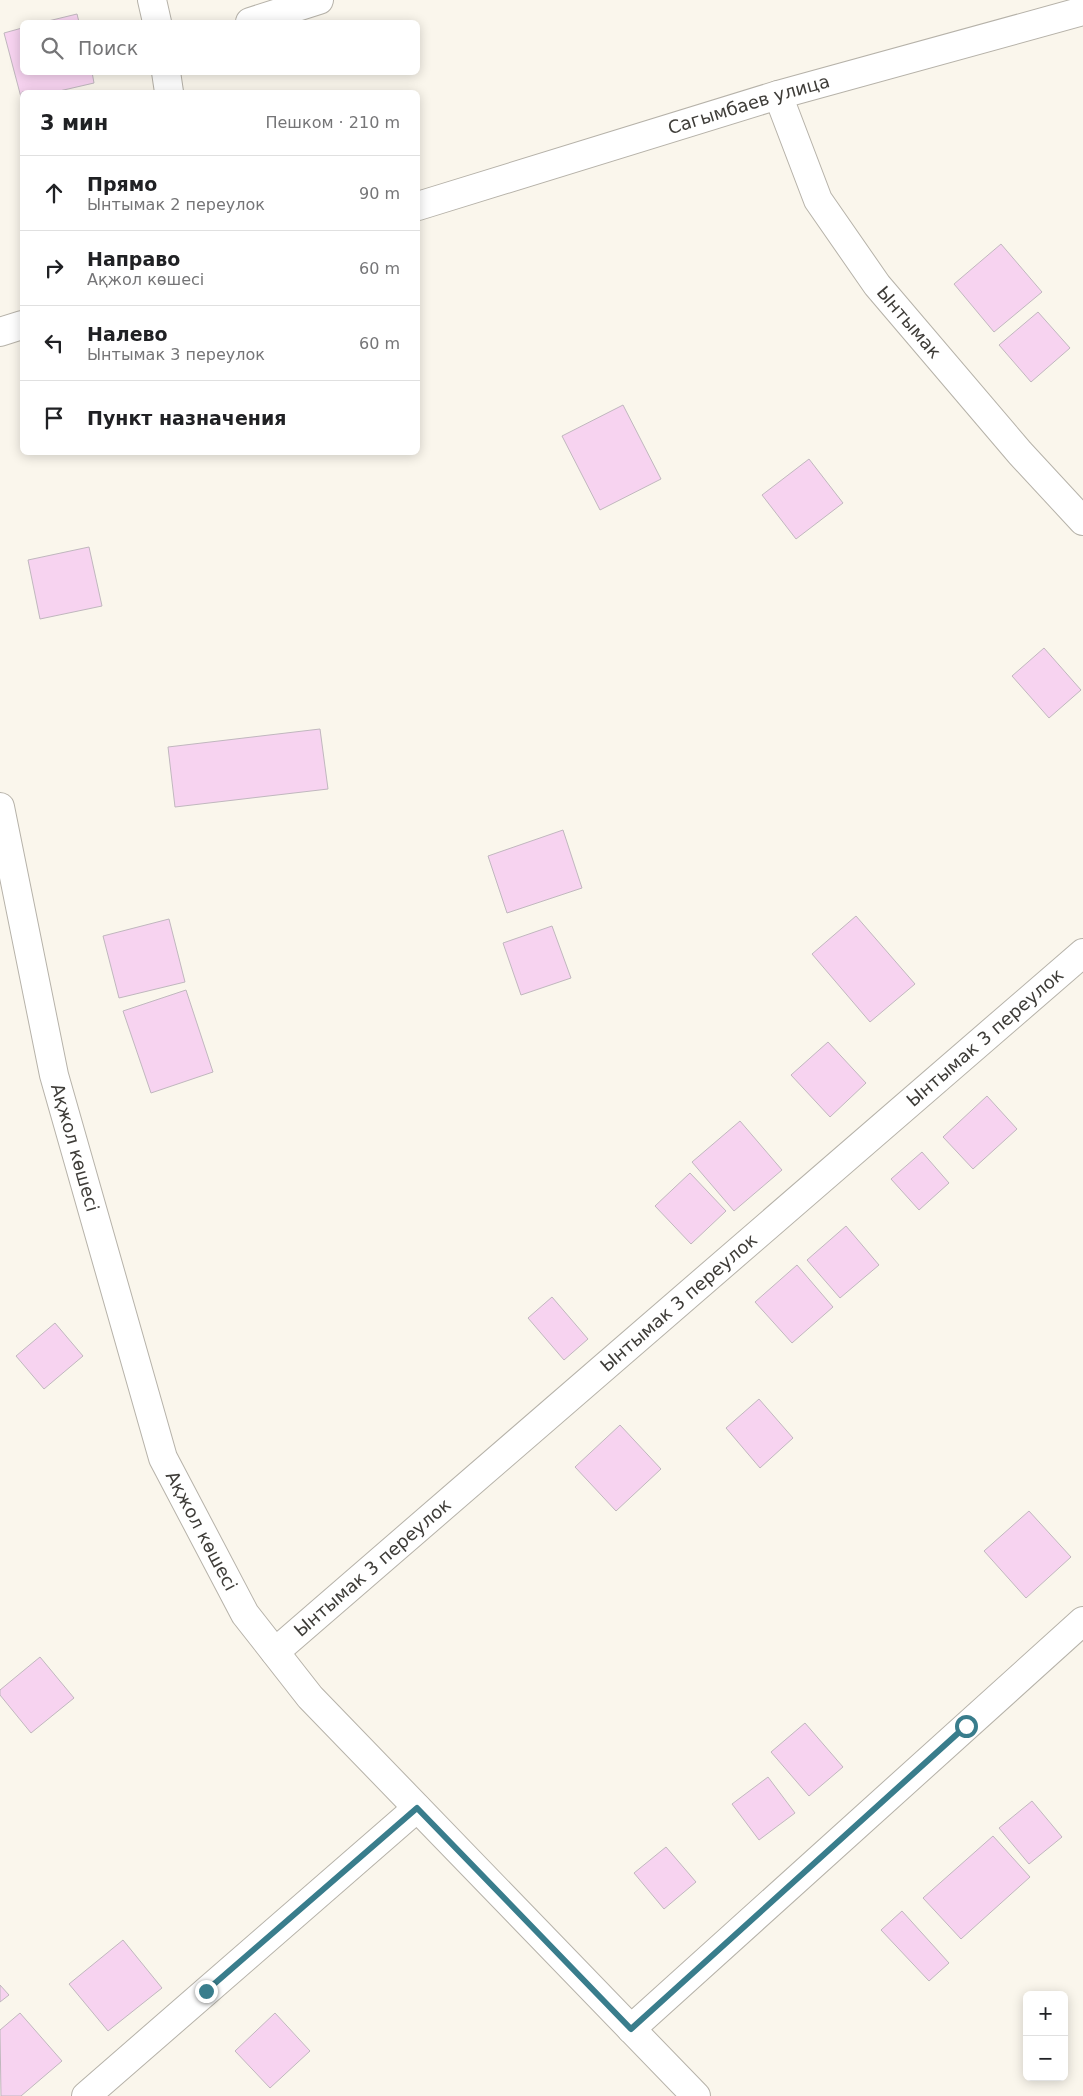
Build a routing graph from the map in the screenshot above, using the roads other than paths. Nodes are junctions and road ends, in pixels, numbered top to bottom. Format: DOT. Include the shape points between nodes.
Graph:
graph roads {
  1 [pos="152,0"];
  2 [pos="319,0"];
  3 [pos="1083,11"];
  4 [pos="156,20"];
  5 [pos="256,20"];
  6 [pos="166,75"];
  7 [pos="169,90"];
  8 [pos="778,95"];
  9 [pos="420,205"];
  10 [pos="20,325"];
  11 [pos="0,332"];
  12 [pos="1083,521"];
  13 [pos="0,806"];
  14 [pos="1083,953"];
  15 [pos="1083,1621"];
  16 [pos="275,1652"];
  17 [pos="417,1808"];
  18 [pos="631,2029"];
  19 [pos="86,2096"];
  20 [pos="696,2096"];
  1 -- 4 [label="street"];
  2 -- 5 [label="street"];
  3 -- 8 [label="street, Сагымбаев улица"];
  6 -- 7 [label="street"];
  8 -- 9 [label="street, Сагымбаев улица"];
  8 -- 12 [label="street, Ынтымак" via="818,200 877,285 1020,453"];
  10 -- 11 [label="street"];
  13 -- 16 [label="street, Ақжол көшесі" via="54,1075 162,1458 245,1614"];
  14 -- 16 [label="street, Ынтымак 3 переулок"];
  15 -- 18 [label="street"];
  16 -- 17 [label="street, Ақжол көшесі" via="310,1697"];
  17 -- 18 [label="street, Ақжол көшесі"];
  17 -- 19 [label="street"];
  18 -- 20 [label="street, Ақжол көшесі"];
}
